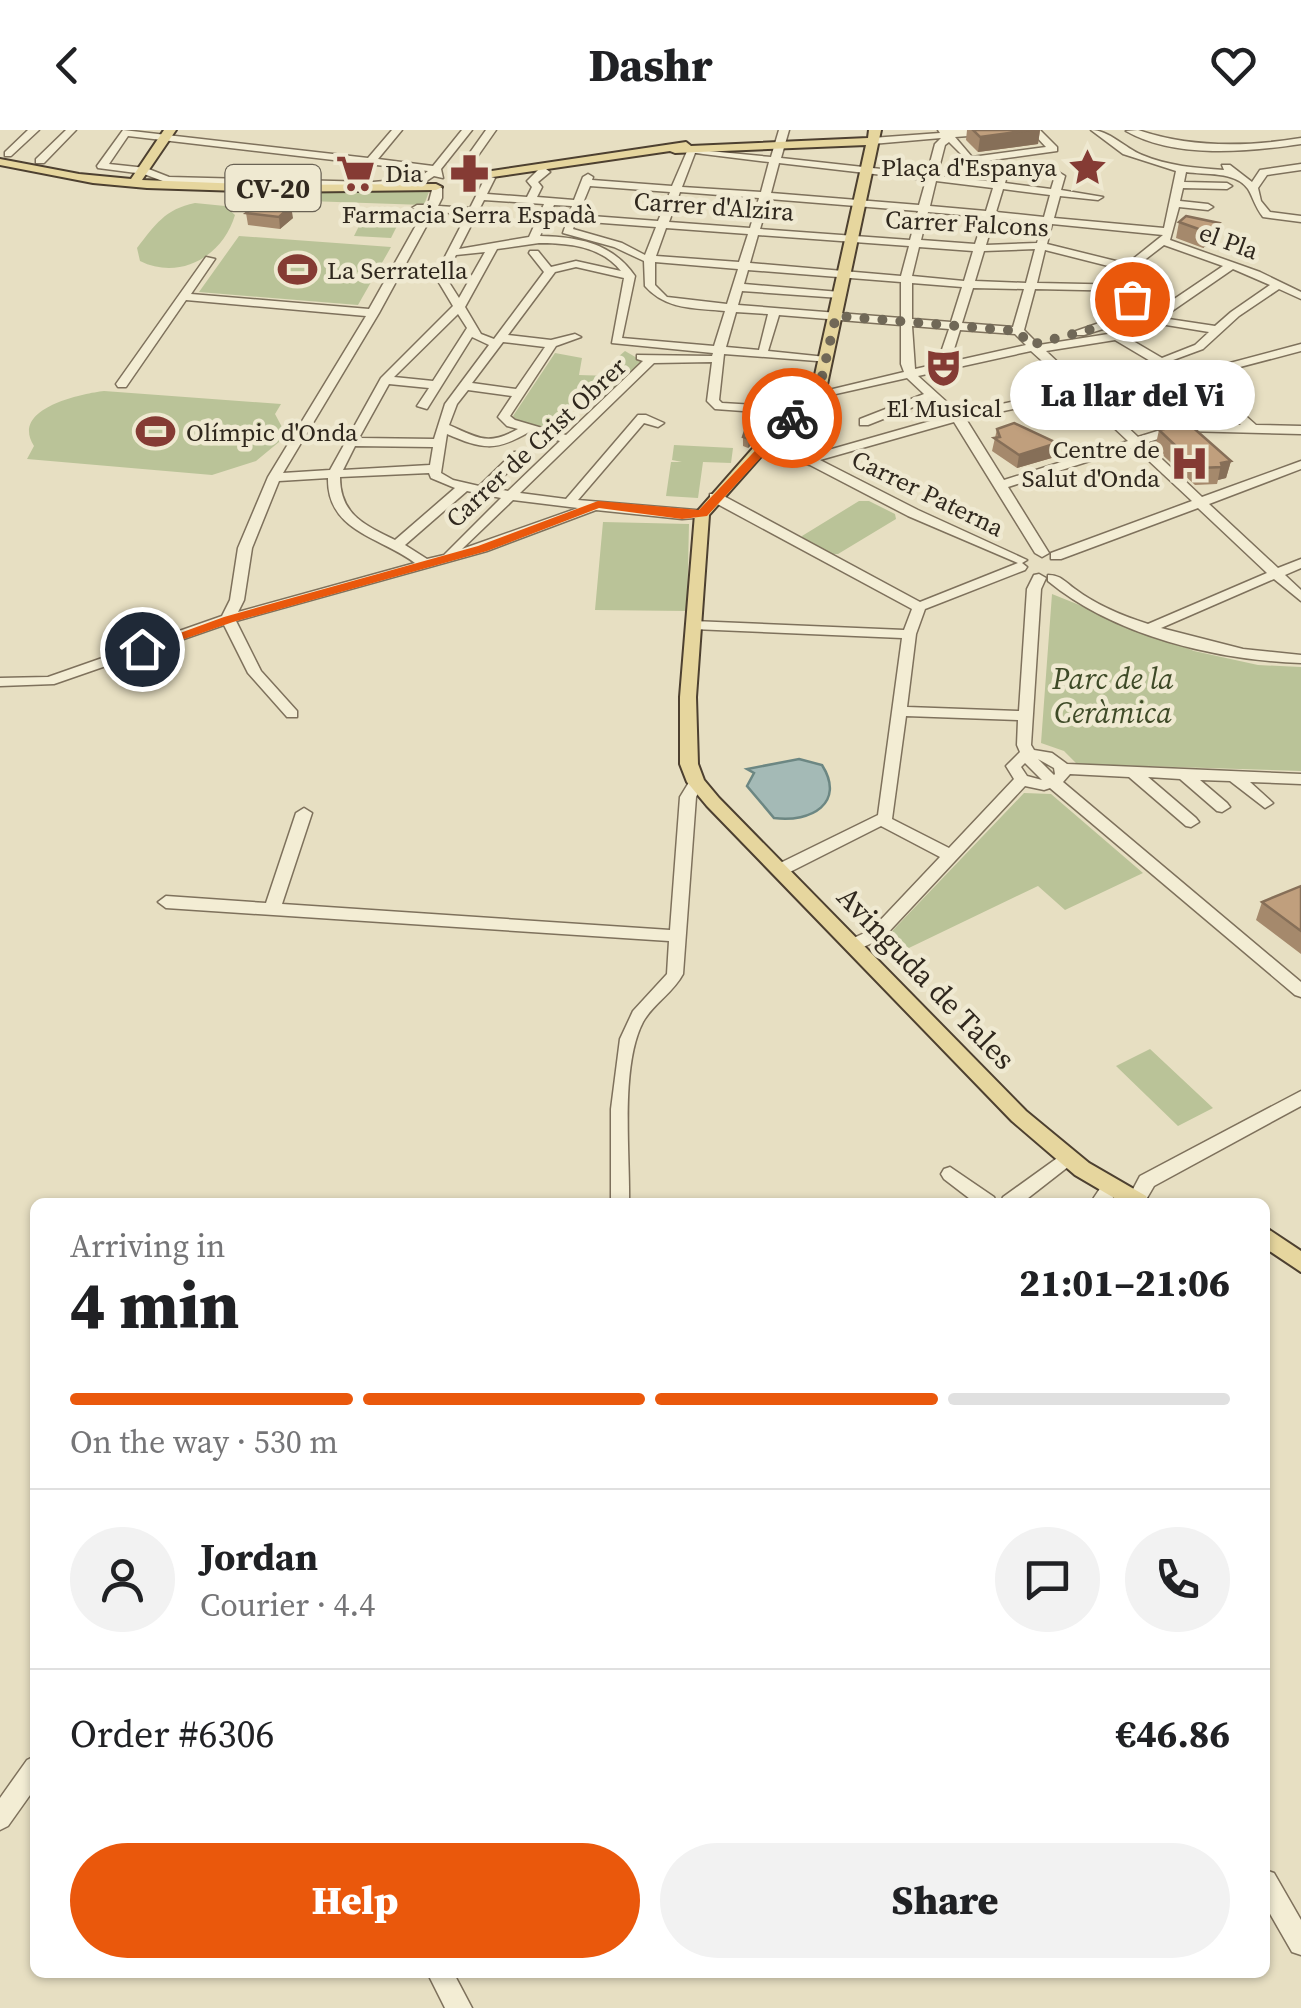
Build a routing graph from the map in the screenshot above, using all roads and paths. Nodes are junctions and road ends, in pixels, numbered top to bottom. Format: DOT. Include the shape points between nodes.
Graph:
graph roads {
  1 [pos="34,130"];
  2 [pos="71,130"];
  3 [pos="253,130"];
  4 [pos="397,130"];
  5 [pos="467,130"];
  6 [pos="491,130"];
  7 [pos="784,130"];
  8 [pos="1009,130"];
  9 [pos="1035,130"];
  10 [pos="1096,130"];
  11 [pos="127,131"];
  12 [pos="1131,131"];
  13 [pos="986,132"];
  14 [pos="167,134"];
  15 [pos="946,134"];
  16 [pos="1214,134"];
  17 [pos="873,136"];
  18 [pos="1300,142"];
  19 [pos="244,147"];
  20 [pos="693,147"];
  21 [pos="780,147"];
  22 [pos="1225,147"];
  23 [pos="4,158"];
  24 [pos="775,160"];
  25 [pos="40,161"];
  26 [pos="370,162"];
  27 [pos="1301,166"];
  28 [pos="546,168"];
  29 [pos="142,170"];
  30 [pos="866,171"];
  31 [pos="1181,171"];
  32 [pos="1264,172"];
  33 [pos="1233,174"];
  34 [pos="1060,176"];
  35 [pos="490,178"];
  36 [pos="932,178"];
  37 [pos="1001,179"];
  38 [pos="532,181"];
  39 [pos="134,183"];
  40 [pos="1179,184"];
  41 [pos="446,185"];
  42 [pos="513,186"];
  43 [pos="675,188"];
  44 [pos="1254,191"];
  45 [pos="1056,192"];
  46 [pos="765,195"];
  47 [pos="480,196"];
  48 [pos="1098,197"];
  49 [pos="530,200"];
  50 [pos="550,201"];
  51 [pos="860,202"];
  52 [pos="578,203"];
  53 [pos="1175,204"];
  54 [pos="416,208"];
  55 [pos="924,208"];
  56 [pos="473,211"];
  57 [pos="990,214"];
  58 [pos="572,218"];
  59 [pos="1048,219"];
  60 [pos="1301,219"];
  61 [pos="662,225"];
  62 [pos="754,232"];
  63 [pos="1166,237"];
  64 [pos="852,239"];
  65 [pos="914,243"];
  66 [pos="534,246"];
  67 [pos="1042,246"];
  68 [pos="493,247"];
  69 [pos="980,248"];
  70 [pos="471,253"];
  71 [pos="451,254"];
  72 [pos="210,259"];
  73 [pos="649,259"];
  74 [pos="485,261"];
  75 [pos="744,266"];
  76 [pos="1232,266"];
  77 [pos="1137,270"];
  78 [pos="550,272"];
  79 [pos="845,273"];
  80 [pos="630,276"];
  81 [pos="906,278"];
  82 [pos="968,284"];
  83 [pos="1278,285"];
  84 [pos="738,286"];
  85 [pos="1030,286"];
  86 [pos="1138,288"];
  87 [pos="840,295"];
  88 [pos="1301,296"];
  89 [pos="185,297"];
  90 [pos="460,306"];
  91 [pos="731,308"];
  92 [pos="774,312"];
  93 [pos="373,314"];
  94 [pos="1140,314"];
  95 [pos="836,316"];
  96 [pos="1156,318"];
  97 [pos="906,322"];
  98 [pos="955,326"];
  99 [pos="472,329"];
  100 [pos="1218,330"];
  101 [pos="1018,331"];
  102 [pos="575,337"];
  103 [pos="1118,337"];
  104 [pos="1080,339"];
  105 [pos="500,341"];
  106 [pos="616,341"];
  107 [pos="548,346"];
  108 [pos="1032,347"];
  109 [pos="1301,347"];
  110 [pos="764,349"];
  111 [pos="718,354"];
  112 [pos="651,360"];
  113 [pos="826,360"];
  114 [pos="1167,361"];
  115 [pos="943,364"];
  116 [pos="912,372"];
  117 [pos="1194,376"];
  118 [pos="385,380"];
  119 [pos="122,384"];
  120 [pos="464,386"];
  121 [pos="435,387"];
  122 [pos="1079,391"];
  123 [pos="520,393"];
  124 [pos="818,394"];
  125 [pos="933,395"];
  126 [pos="451,404"];
  127 [pos="606,405"];
  128 [pos="423,406"];
  129 [pos="800,411"];
  130 [pos="635,415"];
  131 [pos="958,417"];
  132 [pos="864,422"];
  133 [pos="658,423"];
  134 [pos="442,427"];
  135 [pos="528,428"];
  136 [pos="1253,429"];
  137 [pos="1301,430"];
  138 [pos="568,440"];
  139 [pos="351,442"];
  140 [pos="1135,442"];
  141 [pos="439,443"];
  142 [pos="759,450"];
  143 [pos="518,455"];
  144 [pos="824,460"];
  145 [pos="1301,464"];
  146 [pos="434,469"];
  147 [pos="334,474"];
  148 [pos="274,477"];
  149 [pos="1001,485"];
  150 [pos="463,488"];
  151 [pos="483,490"];
  152 [pos="511,494"];
  153 [pos="715,497"];
  154 [pos="569,503"];
  155 [pos="1197,503"];
  156 [pos="598,504"];
  157 [pos="702,514"];
  158 [pos="396,546"];
  159 [pos="1049,554"];
  160 [pos="449,555"];
  161 [pos="1020,563"];
  162 [pos="1301,563"];
  163 [pos="425,564"];
  164 [pos="1275,573"];
  165 [pos="1046,578"];
  166 [pos="1301,597"];
  167 [pos="237,600"];
  168 [pos="273,607"];
  169 [pos="919,607"];
  170 [pos="253,613"];
  171 [pos="228,619"];
  172 [pos="694,625"];
  173 [pos="1150,628"];
  174 [pos="909,634"];
  175 [pos="1301,659"];
  176 [pos="0,682"];
  177 [pos="901,711"];
  178 [pos="292,714"];
  179 [pos="1026,716"];
  180 [pos="1026,754"];
  181 [pos="1134,774"];
  182 [pos="1185,775"];
  183 [pos="1059,776"];
  184 [pos="1235,777"];
  185 [pos="1301,779"];
  186 [pos="1022,780"];
  187 [pos="696,782"];
  188 [pos="1265,802"];
  189 [pos="1222,806"];
  190 [pos="304,814"];
  191 [pos="882,821"];
  192 [pos="1191,822"];
  193 [pos="950,856"];
  194 [pos="780,870"];
  195 [pos="166,902"];
  196 [pos="272,909"];
  197 [pos="678,936"];
  198 [pos="853,946"];
  199 [pos="1301,991"];
  200 [pos="1301,1098"];
  201 [pos="1067,1158"];
  202 [pos="950,1174"];
  203 [pos="620,1198"];
  204 [pos="982,1198"];
  205 [pos="1015,1198"];
  206 [pos="1132,1198"];
  207 [pos="1270,1240"];
  208 [pos="1301,1263"];
  209 [pos="30,1775"];
  210 [pos="0,1818"];
  211 [pos="1270,1891"];
  212 [pos="1301,1944"];
  213 [pos="442,1978"];
  214 [pos="459,2008"];
  1 -- 23 [label="street"];
  2 -- 25 [label="street"];
  3 -- 19 [label="street"];
  4 -- 26 [label="street"];
  5 -- 41 [label="street"];
  6 -- 41 [label="street"];
  7 -- 21 [label="street"];
  8 -- 13 [label="street"];
  9 -- 15 [label="street" via="1054,150 970,160"];
  10 -- 31 [label="street" via="1118,147"];
  11 -- 14 [label="street"];
  11 -- 29 [label="street" via="102,166"];
  12 -- 22 [label="street" via="1159,141"];
  13 -- 15 [label="street"];
  14 -- 19 [label="street"];
  14 -- 29 [label="main road"];
  15 -- 17 [label="street"];
  15 -- 36 [label="street"];
  16 -- 22 [label="street"];
  17 -- 21 [label="main road, CV-20"];
  17 -- 30 [label="main road"];
  18 -- 22 [label="street"];
  19 -- 26 [label="street"];
  20 -- 21 [label="main road, CV-20"];
  20 -- 24 [label="street"];
  20 -- 28 [label="main road, CV-20"];
  20 -- 43 [label="street"];
  21 -- 24 [label="street"];
  22 -- 33 [label="street"];
  23 -- 39 [label="main road, CV-20"];
  24 -- 30 [label="street"];
  24 -- 46 [label="street"];
  26 -- 41 [label="street"];
  27 -- 32 [label="street"];
  28 -- 35 [label="main road, CV-20"];
  28 -- 38 [label="street"];
  28 -- 41 [label="main road, CV-20"];
  29 -- 39 [label="main road"];
  29 -- 41 [label="street" via="168,180"];
  30 -- 36 [label="street"];
  30 -- 51 [label="main road"];
  31 -- 33 [label="street"];
  31 -- 40 [label="street"];
  32 -- 33 [label="street"];
  32 -- 44 [label="street"];
  33 -- 44 [label="street"];
  34 -- 45 [label="street"];
  35 -- 41 [label="main road, CV-20"];
  35 -- 47 [label="street"];
  36 -- 37 [label="street"];
  36 -- 55 [label="street"];
  37 -- 45 [label="street"];
  37 -- 57 [label="street"];
  38 -- 42 [label="street"];
  38 -- 49 [label="street" via="537,187"];
  39 -- 41 [label="main road, CV-20" via="338,190"];
  40 -- 53 [label="street"];
  40 -- 53 [label="street" via="1222,186 1206,212"];
  41 -- 54 [label="street"];
  41 -- 56 [label="street"];
  41 -- 93 [label="street"];
  43 -- 46 [label="street, el Pla"];
  43 -- 52 [label="street, el Pla" via="588,180"];
  43 -- 61 [label="street"];
  44 -- 60 [label="street" via="1268,214"];
  45 -- 48 [label="street"];
  45 -- 59 [label="street"];
  46 -- 51 [label="street, el Pla"];
  46 -- 62 [label="street"];
  47 -- 49 [label="street"];
  47 -- 56 [label="street"];
  49 -- 50 [label="street"];
  50 -- 52 [label="street"];
  50 -- 66 [label="street"];
  51 -- 55 [label="street, el Pla"];
  51 -- 64 [label="main road"];
  52 -- 58 [label="street"];
  53 -- 63 [label="street"];
  55 -- 57 [label="street, el Pla"];
  55 -- 65 [label="street"];
  56 -- 71 [label="street"];
  57 -- 59 [label="street, el Pla"];
  57 -- 69 [label="street"];
  58 -- 61 [label="street, Carrer d'Alzira"];
  58 -- 73 [label="street" via="567,231"];
  59 -- 63 [label="street, el Pla"];
  59 -- 67 [label="street"];
  61 -- 62 [label="street, Carrer d'Alzira"];
  61 -- 73 [label="street"];
  62 -- 64 [label="street, Carrer d'Alzira"];
  62 -- 75 [label="street"];
  63 -- 76 [label="street, el Pla"];
  63 -- 77 [label="street" via="1137,261"];
  64 -- 65 [label="street, Carrer Falcons"];
  64 -- 79 [label="main road"];
  65 -- 69 [label="street, Carrer Falcons"];
  65 -- 81 [label="street"];
  66 -- 68 [label="street"];
  66 -- 78 [label="street"];
  66 -- 80 [label="street" via="580,244 604,251"];
  67 -- 69 [label="street, Carrer Falcons"];
  67 -- 77 [label="street, Carrer Falcons"];
  67 -- 85 [label="street"];
  68 -- 70 [label="street"];
  68 -- 74 [label="street"];
  69 -- 82 [label="street"];
  70 -- 71 [label="street"];
  70 -- 74 [label="street"];
  71 -- 74 [label="street"];
  71 -- 90 [label="street" via="440,276"];
  72 -- 89 [label="street"];
  73 -- 75 [label="street"];
  73 -- 91 [label="street" via="650,286 663,299"];
  74 -- 90 [label="street"];
  75 -- 79 [label="street"];
  75 -- 84 [label="street"];
  76 -- 83 [label="street, el Pla"];
  76 -- 96 [label="street"];
  77 -- 86 [label="street"];
  78 -- 80 [label="street" via="583,264"];
  78 -- 105 [label="street"];
  79 -- 81 [label="street"];
  79 -- 87 [label="main road"];
  80 -- 106 [label="street"];
  81 -- 82 [label="street"];
  81 -- 97 [label="street"];
  82 -- 85 [label="street"];
  82 -- 98 [label="street"];
  83 -- 88 [label="street, el Pla"];
  83 -- 100 [label="street"];
  84 -- 87 [label="street"];
  84 -- 91 [label="street"];
  85 -- 86 [label="street"];
  85 -- 101 [label="street"];
  86 -- 94 [label="street" via="1132,302"];
  87 -- 95 [label="main road"];
  89 -- 93 [label="street"];
  89 -- 119 [label="street"];
  90 -- 99 [label="street"];
  90 -- 118 [label="street"];
  91 -- 92 [label="street"];
  91 -- 111 [label="street"];
  92 -- 95 [label="street"];
  92 -- 110 [label="street"];
  93 -- 148 [label="street"];
  94 -- 96 [label="street"];
  94 -- 104 [label="street"];
  95 -- 97 [label="street"];
  95 -- 113 [label="main road"];
  96 -- 100 [label="street"];
  96 -- 103 [label="street"];
  97 -- 98 [label="street"];
  97 -- 116 [label="street"];
  98 -- 101 [label="street"];
  98 -- 115 [label="street"];
  99 -- 105 [label="street" via="480,339"];
  99 -- 121 [label="street"];
  100 -- 114 [label="street"];
  101 -- 108 [label="street"];
  102 -- 107 [label="street"];
  103 -- 104 [label="street"];
  103 -- 114 [label="street"];
  104 -- 108 [label="street"];
  105 -- 107 [label="street"];
  105 -- 120 [label="street"];
  106 -- 111 [label="street"];
  106 -- 112 [label="street, Carrer de Crist Obrer"];
  107 -- 123 [label="street"];
  108 -- 115 [label="street"];
  108 -- 122 [label="street"];
  109 -- 117 [label="street"];
  111 -- 112 [label="street, Carrer de Crist Obrer"];
  111 -- 113 [label="street"];
  111 -- 129 [label="street" via="713,401 719,406"];
  112 -- 127 [label="street, Carrer de Crist Obrer"];
  113 -- 124 [label="main road"];
  114 -- 117 [label="street"];
  114 -- 122 [label="street"];
  115 -- 116 [label="street"];
  116 -- 124 [label="street"];
  116 -- 125 [label="street"];
  117 -- 136 [label="street"];
  118 -- 121 [label="street"];
  118 -- 139 [label="street"];
  120 -- 123 [label="street"];
  120 -- 126 [label="street"];
  121 -- 126 [label="street"];
  121 -- 128 [label="street"];
  122 -- 131 [label="street"];
  122 -- 140 [label="street"];
  123 -- 135 [label="street" via="504,418"];
  124 -- 129 [label="main road"];
  125 -- 131 [label="street"];
  125 -- 132 [label="street"];
  126 -- 134 [label="street"];
  127 -- 130 [label="street"];
  127 -- 138 [label="street, Carrer de Crist Obrer"];
  129 -- 142 [label="main road"];
  131 -- 144 [label="street"];
  131 -- 149 [label="street"];
  133 -- 154 [label="street" via="642,418"];
  134 -- 135 [label="street" via="490,446"];
  134 -- 141 [label="street"];
  135 -- 138 [label="street"];
  136 -- 137 [label="street"];
  136 -- 140 [label="street" via="1183,427"];
  138 -- 152 [label="street, Carrer de Crist Obrer"];
  139 -- 141 [label="street"];
  139 -- 147 [label="street"];
  140 -- 149 [label="street"];
  140 -- 155 [label="street"];
  141 -- 146 [label="street"];
  142 -- 144 [label="street, Carrer Paterna"];
  142 -- 153 [label="main road"];
  143 -- 151 [label="street"];
  144 -- 161 [label="street, Carrer Paterna" via="913,513"];
  145 -- 155 [label="street"];
  146 -- 147 [label="street"];
  146 -- 150 [label="street" via="442,483"];
  147 -- 148 [label="street"];
  147 -- 158 [label="street" via="332,488 347,515"];
  148 -- 167 [label="street" via="246,548"];
  149 -- 159 [label="street"];
  150 -- 151 [label="street"];
  150 -- 158 [label="street"];
  151 -- 152 [label="street"];
  152 -- 154 [label="street"];
  152 -- 160 [label="street, Carrer de Crist Obrer"];
  153 -- 157 [label="main road"];
  153 -- 169 [label="street"];
  154 -- 156 [label="street"];
  155 -- 159 [label="street"];
  155 -- 164 [label="street"];
  156 -- 157 [label="street"];
  156 -- 160 [label="street"];
  157 -- 172 [label="main road"];
  158 -- 163 [label="street"];
  159 -- 161 [label="street"];
  159 -- 165 [label="street" via="1065,568"];
  160 -- 163 [label="street"];
  161 -- 165 [label="street, Carrer Paterna"];
  161 -- 169 [label="street"];
  162 -- 164 [label="street"];
  163 -- 168 [label="street"];
  164 -- 166 [label="street"];
  164 -- 173 [label="street"];
  165 -- 173 [label="street, Carrer Paterna"];
  165 -- 179 [label="street" via="1034,589"];
  167 -- 168 [label="street"];
  167 -- 170 [label="street"];
  167 -- 171 [label="street"];
  168 -- 170 [label="street"];
  169 -- 174 [label="street"];
  170 -- 171 [label="street"];
  171 -- 176 [label="street" via="49,681"];
  171 -- 178 [label="street" via="256,672"];
  172 -- 174 [label="street"];
  172 -- 187 [label="main road" via="688,697 689,764"];
  173 -- 175 [label="street, Carrer Paterna" via="1232,653"];
  174 -- 177 [label="street"];
  177 -- 179 [label="street"];
  177 -- 191 [label="street"];
  179 -- 180 [label="street"];
  180 -- 183 [label="street"];
  180 -- 186 [label="street" via="1013,766"];
  181 -- 182 [label="street"];
  181 -- 183 [label="street"];
  181 -- 192 [label="street"];
  182 -- 184 [label="street"];
  182 -- 189 [label="street"];
  183 -- 186 [label="street" via="1044,785"];
  183 -- 199 [label="street"];
  184 -- 185 [label="street"];
  184 -- 188 [label="street"];
  186 -- 193 [label="street"];
  187 -- 194 [label="main road, Avinguda de Tales"];
  187 -- 197 [label="street" via="688,796"];
  190 -- 196 [label="street"];
  191 -- 193 [label="street"];
  191 -- 194 [label="street"];
  193 -- 198 [label="street" via="877,934"];
  194 -- 198 [label="main road, Avinguda de Tales"];
  195 -- 196 [label="street"];
  196 -- 197 [label="street"];
  197 -- 203 [label="street" via="675,974 640,1014 628,1044"];
  198 -- 201 [label="main road, Avinguda de Tales"];
  200 -- 206 [label="street" via="1147,1181"];
  201 -- 205 [label="street"];
  201 -- 206 [label="main road, Avinguda de Tales"];
  202 -- 204 [label="street"];
  207 -- 208 [label="main road"];
  209 -- 210 [label="street"];
  211 -- 212 [label="street"];
  213 -- 214 [label="street"];
}
